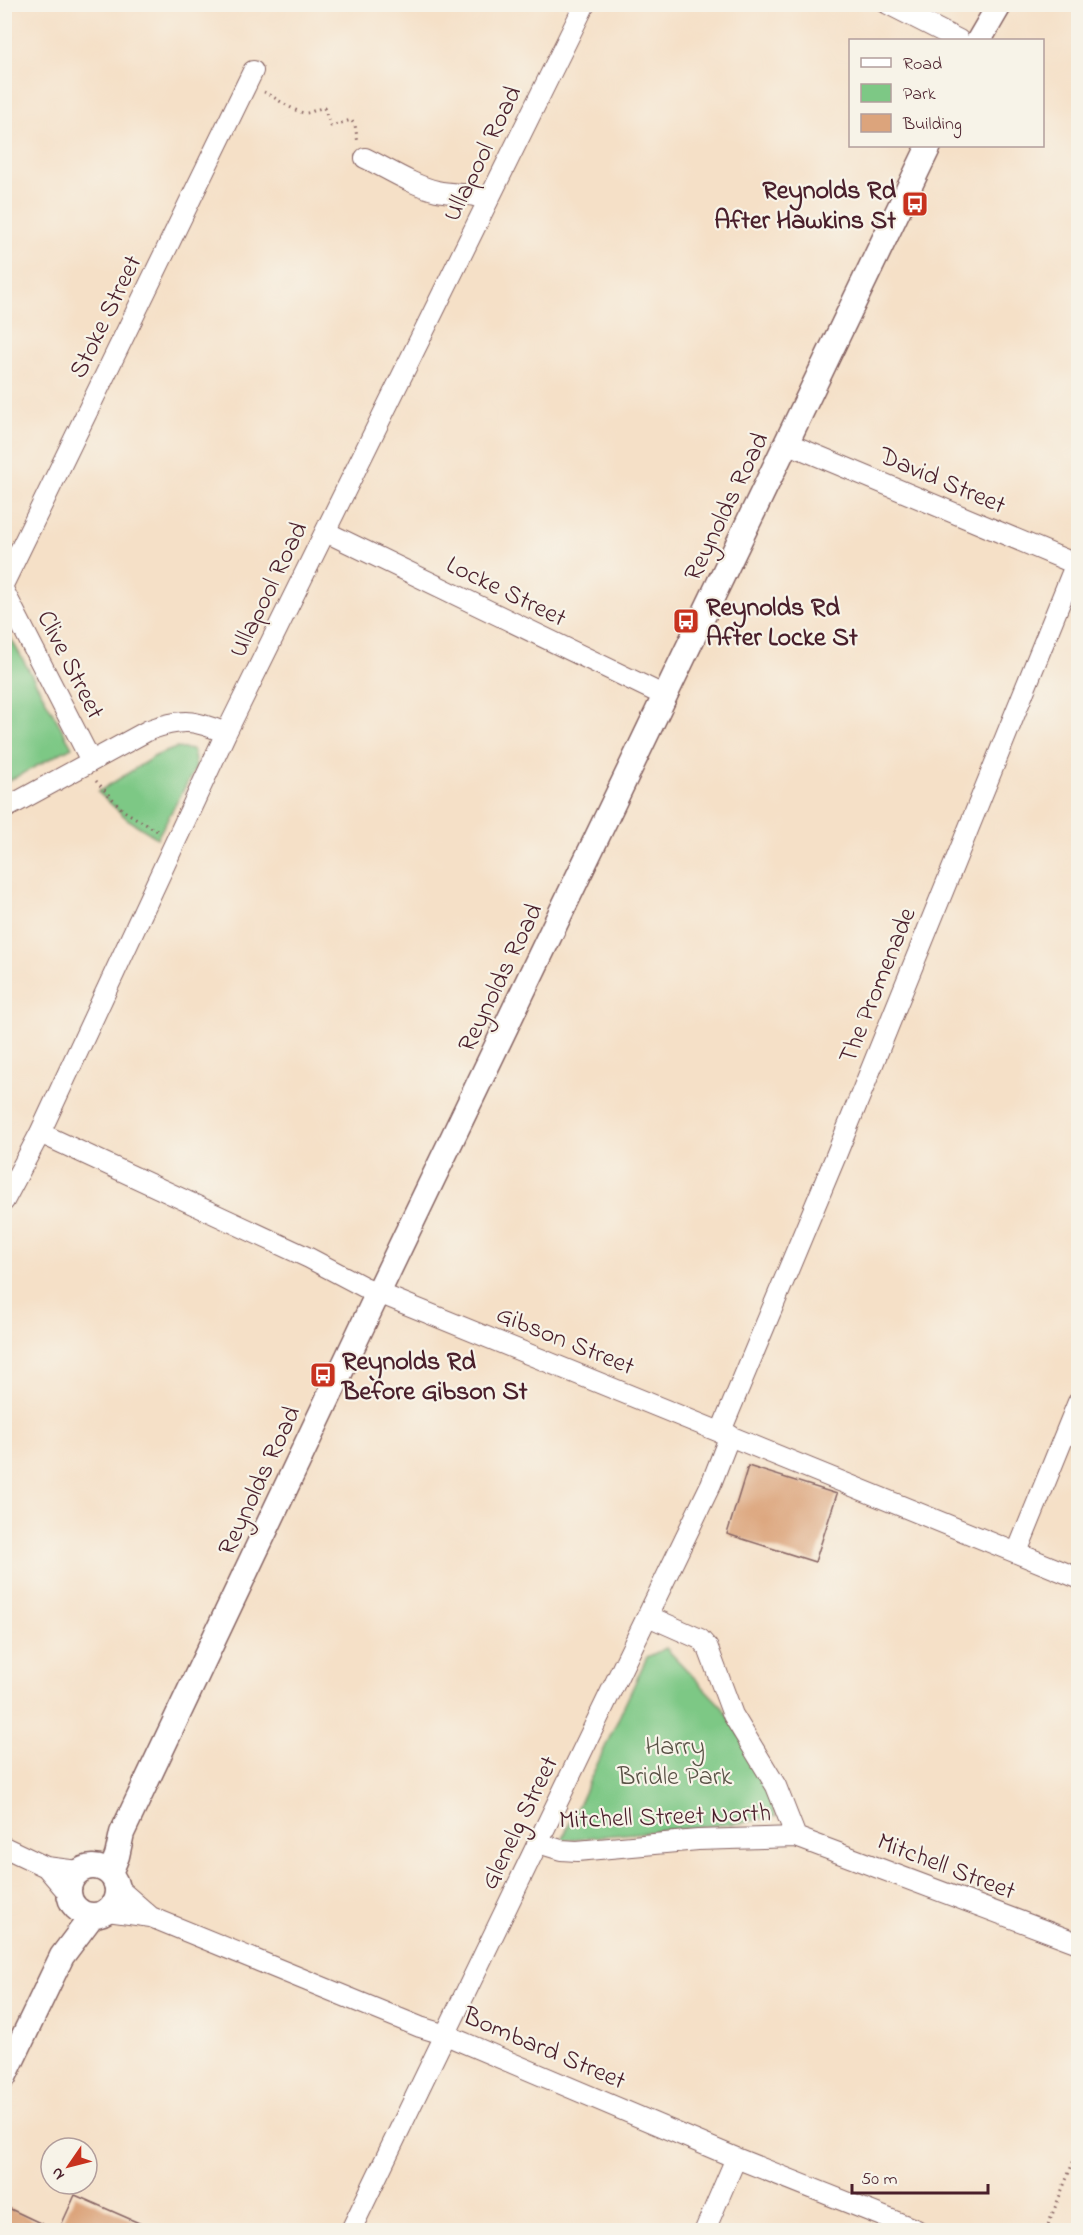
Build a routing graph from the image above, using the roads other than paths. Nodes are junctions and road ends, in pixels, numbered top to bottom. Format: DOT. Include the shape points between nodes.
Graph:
graph roads {
  1 [pos="585,4"];
  2 [pos="888,4"];
  3 [pos="1000,4"];
  4 [pos="957,39"];
  5 [pos="980,39"];
  6 [pos="252,71"];
  7 [pos="929,147"];
  8 [pos="365,158"];
  9 [pos="487,200"];
  10 [pos="788,443"];
  11 [pos="326,532"];
  12 [pos="1078,562"];
  13 [pos="4,584"];
  14 [pos="4,591"];
  15 [pos="665,696"];
  16 [pos="226,733"];
  17 [pos="91,761"];
  18 [pos="4,809"];
  19 [pos="40,1133"];
  20 [pos="4,1201"];
  21 [pos="378,1293"];
  22 [pos="1078,1402"];
  23 [pos="725,1433"];
  24 [pos="1017,1552"];
  25 [pos="1078,1578"];
  26 [pos="648,1616"];
  27 [pos="122,1833"];
  28 [pos="796,1837"];
  29 [pos="538,1843"];
  30 [pos="4,1847"];
  31 [pos="46,1867"];
  32 [pos="82,1869"];
  33 [pos="114,1880"];
  34 [pos="70,1898"];
  35 [pos="100,1913"];
  36 [pos="151,1917"];
  37 [pos="1078,1943"];
  38 [pos="62,1956"];
  39 [pos="446,2035"];
  40 [pos="4,2077"];
  41 [pos="736,2158"];
  42 [pos="351,2230"];
  43 [pos="705,2230"];
  44 [pos="917,2230"];
  1 -- 9 [label="street, Ullapool Road"];
  2 -- 4 [label="street"];
  3 -- 5 [label="street"];
  6 -- 13 [label="street, Stoke Street"];
  7 -- 10 [label="street, Reynolds Road"];
  8 -- 9 [label="street" via="422,187 474,194"];
  9 -- 11 [label="street, Ullapool Road"];
  10 -- 12 [label="street, David Street"];
  10 -- 15 [label="street, Reynolds Road"];
  11 -- 15 [label="street, Locke Street"];
  11 -- 16 [label="street, Ullapool Road"];
  12 -- 23 [label="street, The Promenade"];
  14 -- 17 [label="street, Clive Street"];
  15 -- 21 [label="street, Reynolds Road"];
  16 -- 17 [label="street" via="192,721 165,724"];
  16 -- 19 [label="street, Ullapool Road"];
  17 -- 18 [label="street"];
  19 -- 20 [label="street, Ullapool Road"];
  19 -- 21 [label="street, Gibson Street"];
  21 -- 23 [label="street, Gibson Street"];
  21 -- 27 [label="street, Reynolds Road"];
  22 -- 24 [label="street"];
  23 -- 24 [label="street, Gibson Street"];
  23 -- 26 [label="street, Glenelg Street" via="711,1484"];
  24 -- 25 [label="street, Gibson Street"];
  26 -- 28 [label="street" via="700,1639 708,1648 733,1715 777,1786"];
  26 -- 29 [label="street, Glenelg Street"];
  27 -- 32 [label="street, Reynolds Road"];
  27 -- 33 [label="street, Reynolds Road"];
  28 -- 29 [label="street, Mitchell Street North" via="698,1840 577,1851"];
  28 -- 37 [label="street, Mitchell Street"];
  29 -- 39 [label="street, Glenelg Street"];
  30 -- 31 [label="street"];
  31 -- 32 [label="street"];
  31 -- 34 [label="street"];
  32 -- 33 [label="street" via="95,1866"];
  32 -- 34 [label="street" via="69,1885"];
  33 -- 35 [label="street" via="114,1905"];
  33 -- 36 [label="street, Bombard Street"];
  34 -- 35 [label="street" via="77,1909"];
  34 -- 38 [label="street"];
  35 -- 36 [label="street, Bombard Street"];
  35 -- 38 [label="street"];
  36 -- 39 [label="street, Bombard Street"];
  38 -- 40 [label="street"];
  39 -- 41 [label="street, Bombard Street"];
  39 -- 42 [label="street, Glenelg Street"];
  41 -- 43 [label="street"];
  41 -- 44 [label="street, Bombard Street"];
}
